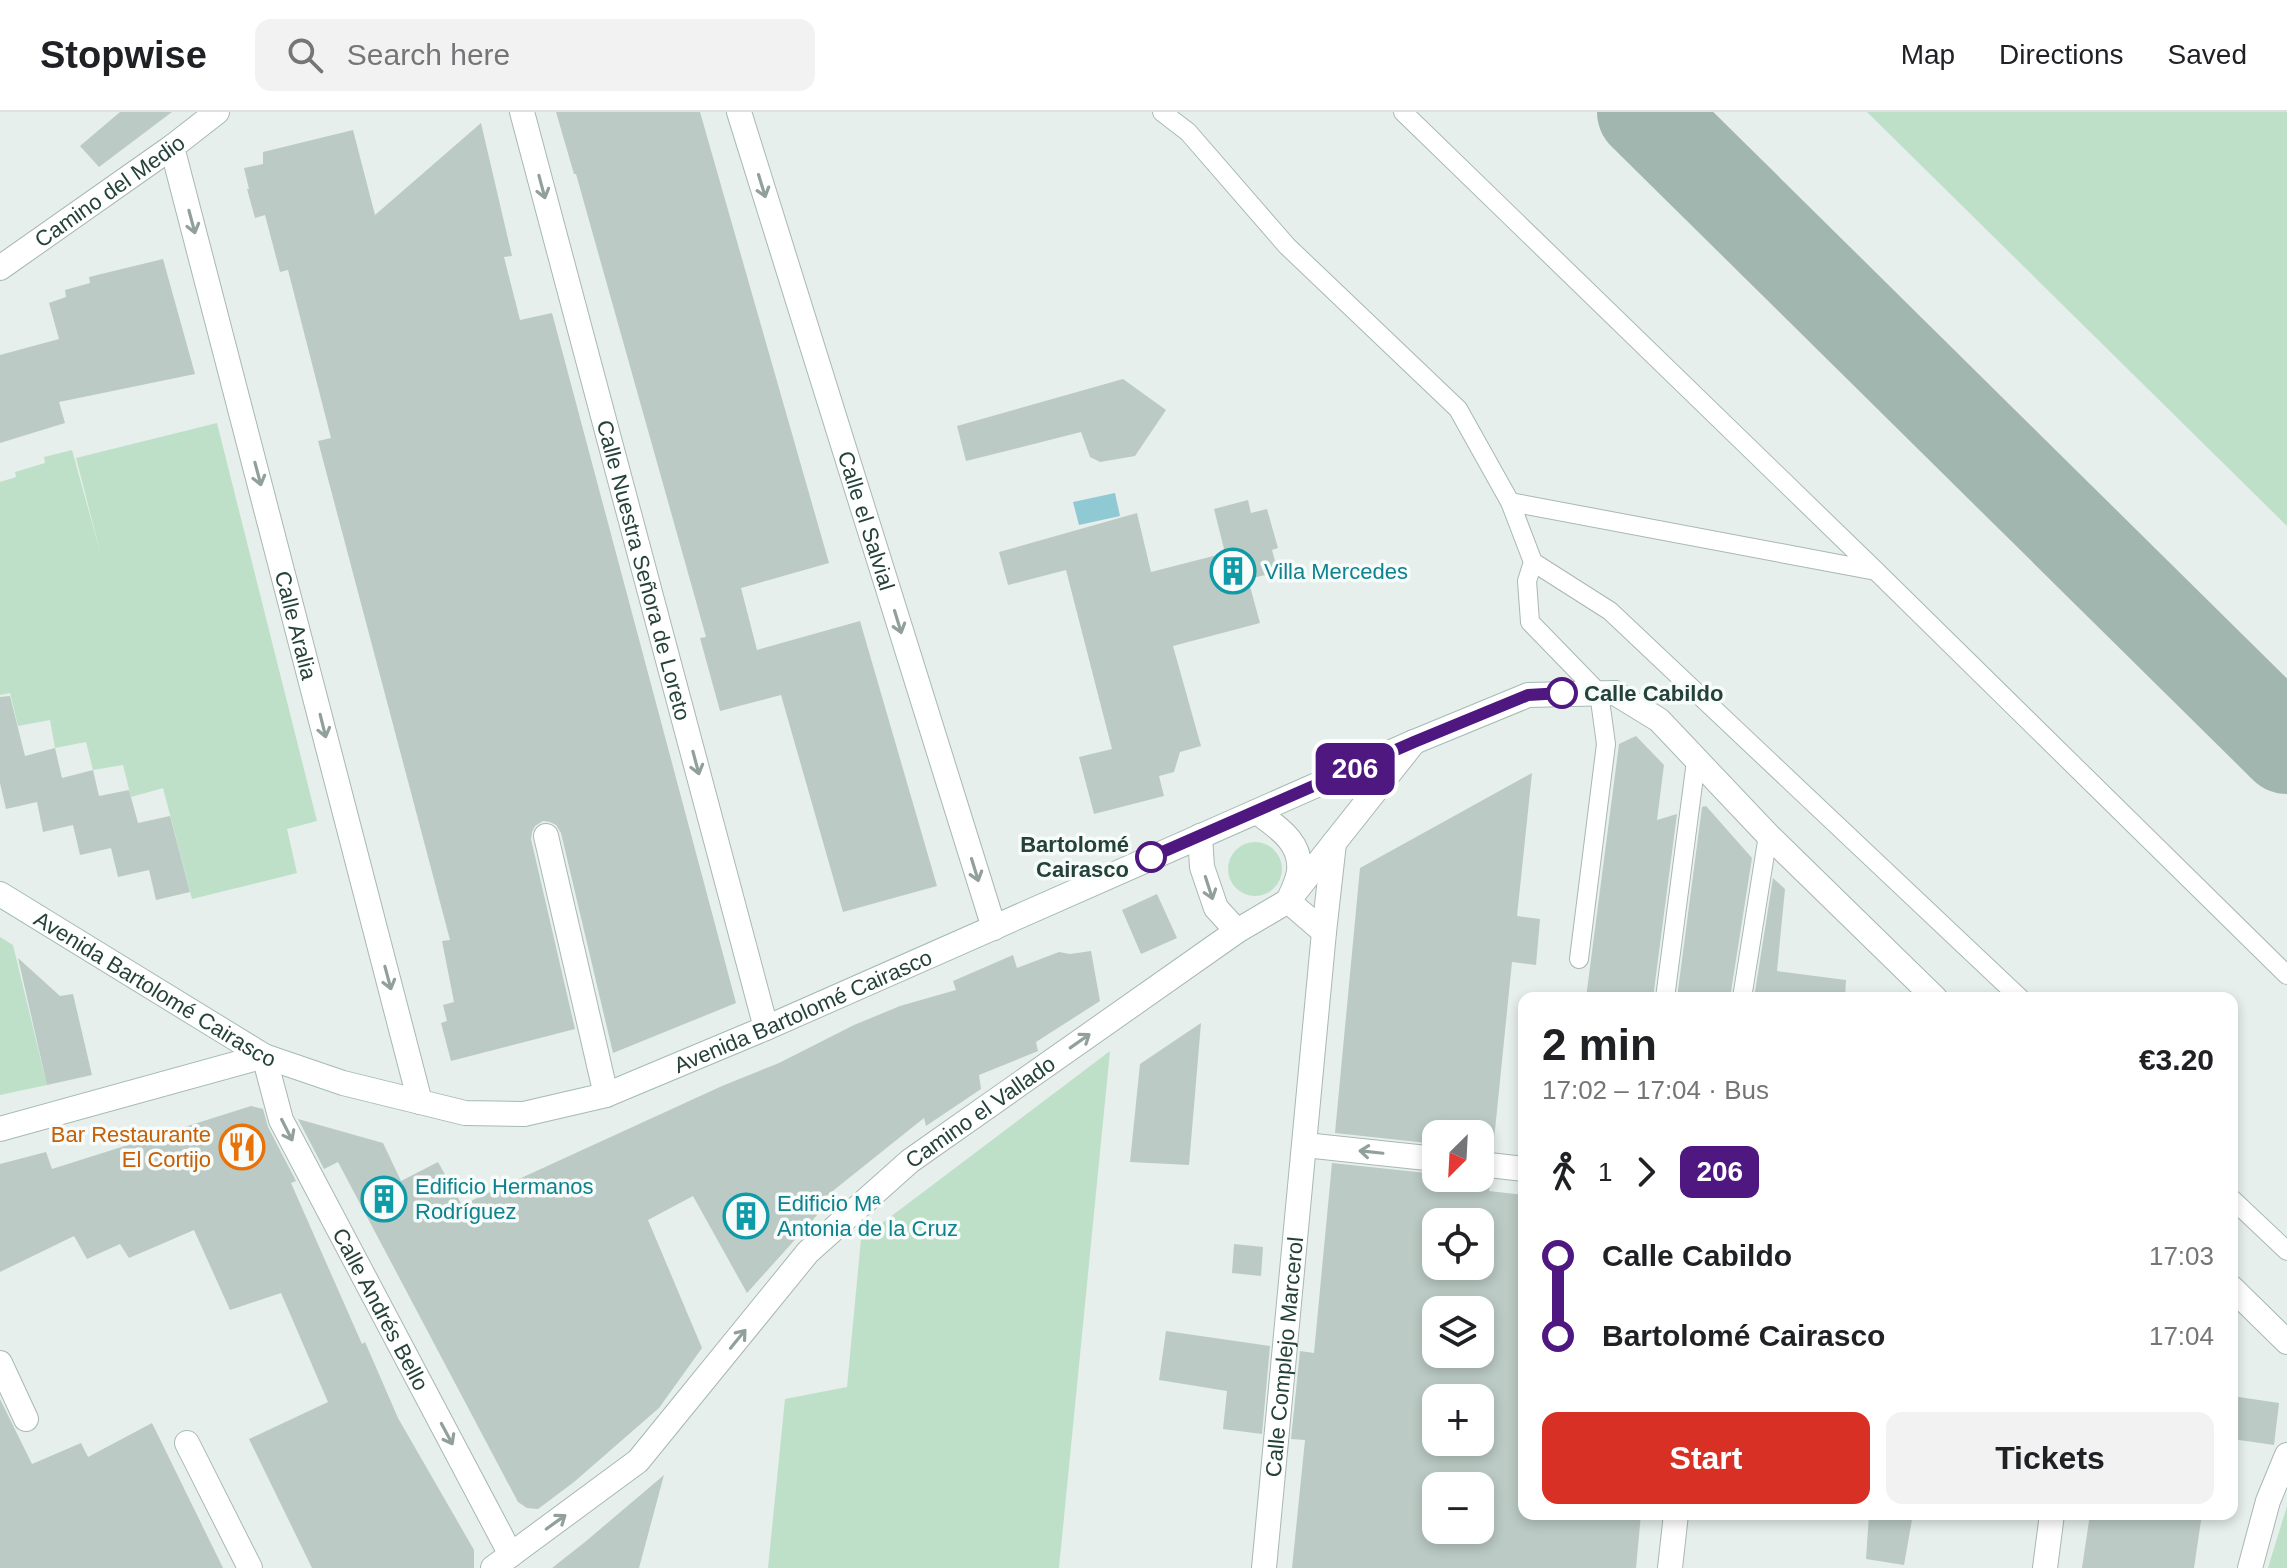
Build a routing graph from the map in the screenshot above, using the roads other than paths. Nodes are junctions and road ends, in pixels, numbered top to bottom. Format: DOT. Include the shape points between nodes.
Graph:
graph roads {
  1 [pos="217,112"];
  2 [pos="522,112"];
  3 [pos="739,112"];
  4 [pos="1162,112"];
  5 [pos="1403,112"];
  6 [pos="172,147"];
  7 [pos="0,268"];
  8 [pos="1510,502"];
  9 [pos="1533,562"];
  10 [pos="1876,571"];
  11 [pos="1607,693"];
  12 [pos="1414,742"];
  13 [pos="1696,761"];
  14 [pos="1257,812"];
  15 [pos="1768,835"];
  16 [pos="546,836"];
  17 [pos="1200,836"];
  18 [pos="1334,843"];
  19 [pos="0,894"];
  20 [pos="1288,901"];
  21 [pos="994,928"];
  22 [pos="1237,931"];
  23 [pos="1324,932"];
  24 [pos="1579,959"];
  25 [pos="2287,975"];
  26 [pos="1666,992"];
  27 [pos="1743,992"];
  28 [pos="1929,992"];
  29 [pos="2014,992"];
  30 [pos="766,1028"];
  31 [pos="264,1056"];
  32 [pos="606,1095"];
  33 [pos="420,1102"];
  34 [pos="0,1129"];
  35 [pos="1305,1145"];
  36 [pos="1422,1158"];
  37 [pos="1494,1166"];
  38 [pos="1518,1168"];
  39 [pos="2238,1205"];
  40 [pos="2287,1251"];
  41 [pos="2238,1294"];
  42 [pos="2287,1342"];
  43 [pos="0,1363"];
  44 [pos="26,1419"];
  45 [pos="187,1443"];
  46 [pos="2287,1455"];
  47 [pos="1675,1520"];
  48 [pos="2051,1520"];
  49 [pos="502,1562"];
  50 [pos="250,1568"];
  51 [pos="1264,1568"];
  52 [pos="1670,1568"];
  53 [pos="2045,1568"];
  54 [pos="2250,1568"];
  1 -- 6 [label="street, Camino del Medio"];
  2 -- 30 [label="street, Calle Nuestra Señora de Loreto, one-way"];
  3 -- 21 [label="street, Calle el Salvial, one-way"];
  4 -- 8 [label="lane" via="1188,132 1287,246 1458,409"];
  5 -- 10 [label="lane"];
  6 -- 7 [label="street, Camino del Medio"];
  6 -- 33 [label="street, Calle Aralia, one-way"];
  8 -- 9 [label="lane"];
  8 -- 10 [label="lane"];
  9 -- 11 [label="lane" via="1527,581 1530,622"];
  9 -- 29 [label="lane" via="1610,611"];
  10 -- 25 [label="lane"];
  11 -- 12 [label="street, Avenida Bartolomé Cairasco" via="1528,695"];
  11 -- 13 [label="street" via="1659,720"];
  11 -- 24 [label="lane" via="1606,744"];
  12 -- 14 [label="street, Avenida Bartolomé Cairasco"];
  12 -- 18 [label="street, Camino el Vallado"];
  13 -- 15 [label="street"];
  13 -- 26 [label="lane"];
  14 -- 17 [label="street, Avenida Bartolomé Cairasco"];
  14 -- 20 [label="street" via="1286,833 1296,850 1299,871"];
  15 -- 27 [label="lane"];
  15 -- 28 [label="street"];
  16 -- 32 [label="street"];
  17 -- 21 [label="street, Avenida Bartolomé Cairasco"];
  17 -- 22 [label="street, one-way" via="1202,867 1216,908"];
  18 -- 20 [label="street, Camino el Vallado"];
  18 -- 23 [label="street, Calle Complejo Marcerol"];
  19 -- 31 [label="street, Avenida Bartolomé Cairasco"];
  20 -- 22 [label="street, Camino el Vallado"];
  20 -- 23 [label="street"];
  21 -- 30 [label="street, Avenida Bartolomé Cairasco"];
  49 -- 22 [label="street, Camino el Vallado, one-way" via="638,1461 808,1252 910,1161"];
  23 -- 35 [label="street, Calle Complejo Marcerol"];
  30 -- 32 [label="street, Avenida Bartolomé Cairasco"];
  31 -- 33 [label="street, Avenida Bartolomé Cairasco"];
  31 -- 34 [label="street"];
  31 -- 49 [label="street, Calle Andrés Bello, one-way" via="281,1120"];
  32 -- 33 [label="street, Avenida Bartolomé Cairasco" via="524,1114 465,1113"];
  36 -- 35 [label="street, one-way"];
  35 -- 51 [label="street, Calle Complejo Marcerol"];
  37 -- 38 [label="street"];
  39 -- 40 [label="lane"];
  41 -- 42 [label="street"];
  43 -- 44 [label="street"];
  45 -- 50 [label="street"];
  46 -- 54 [label="street"];
  47 -- 52 [label="street"];
  48 -- 53 [label="street"];
}
